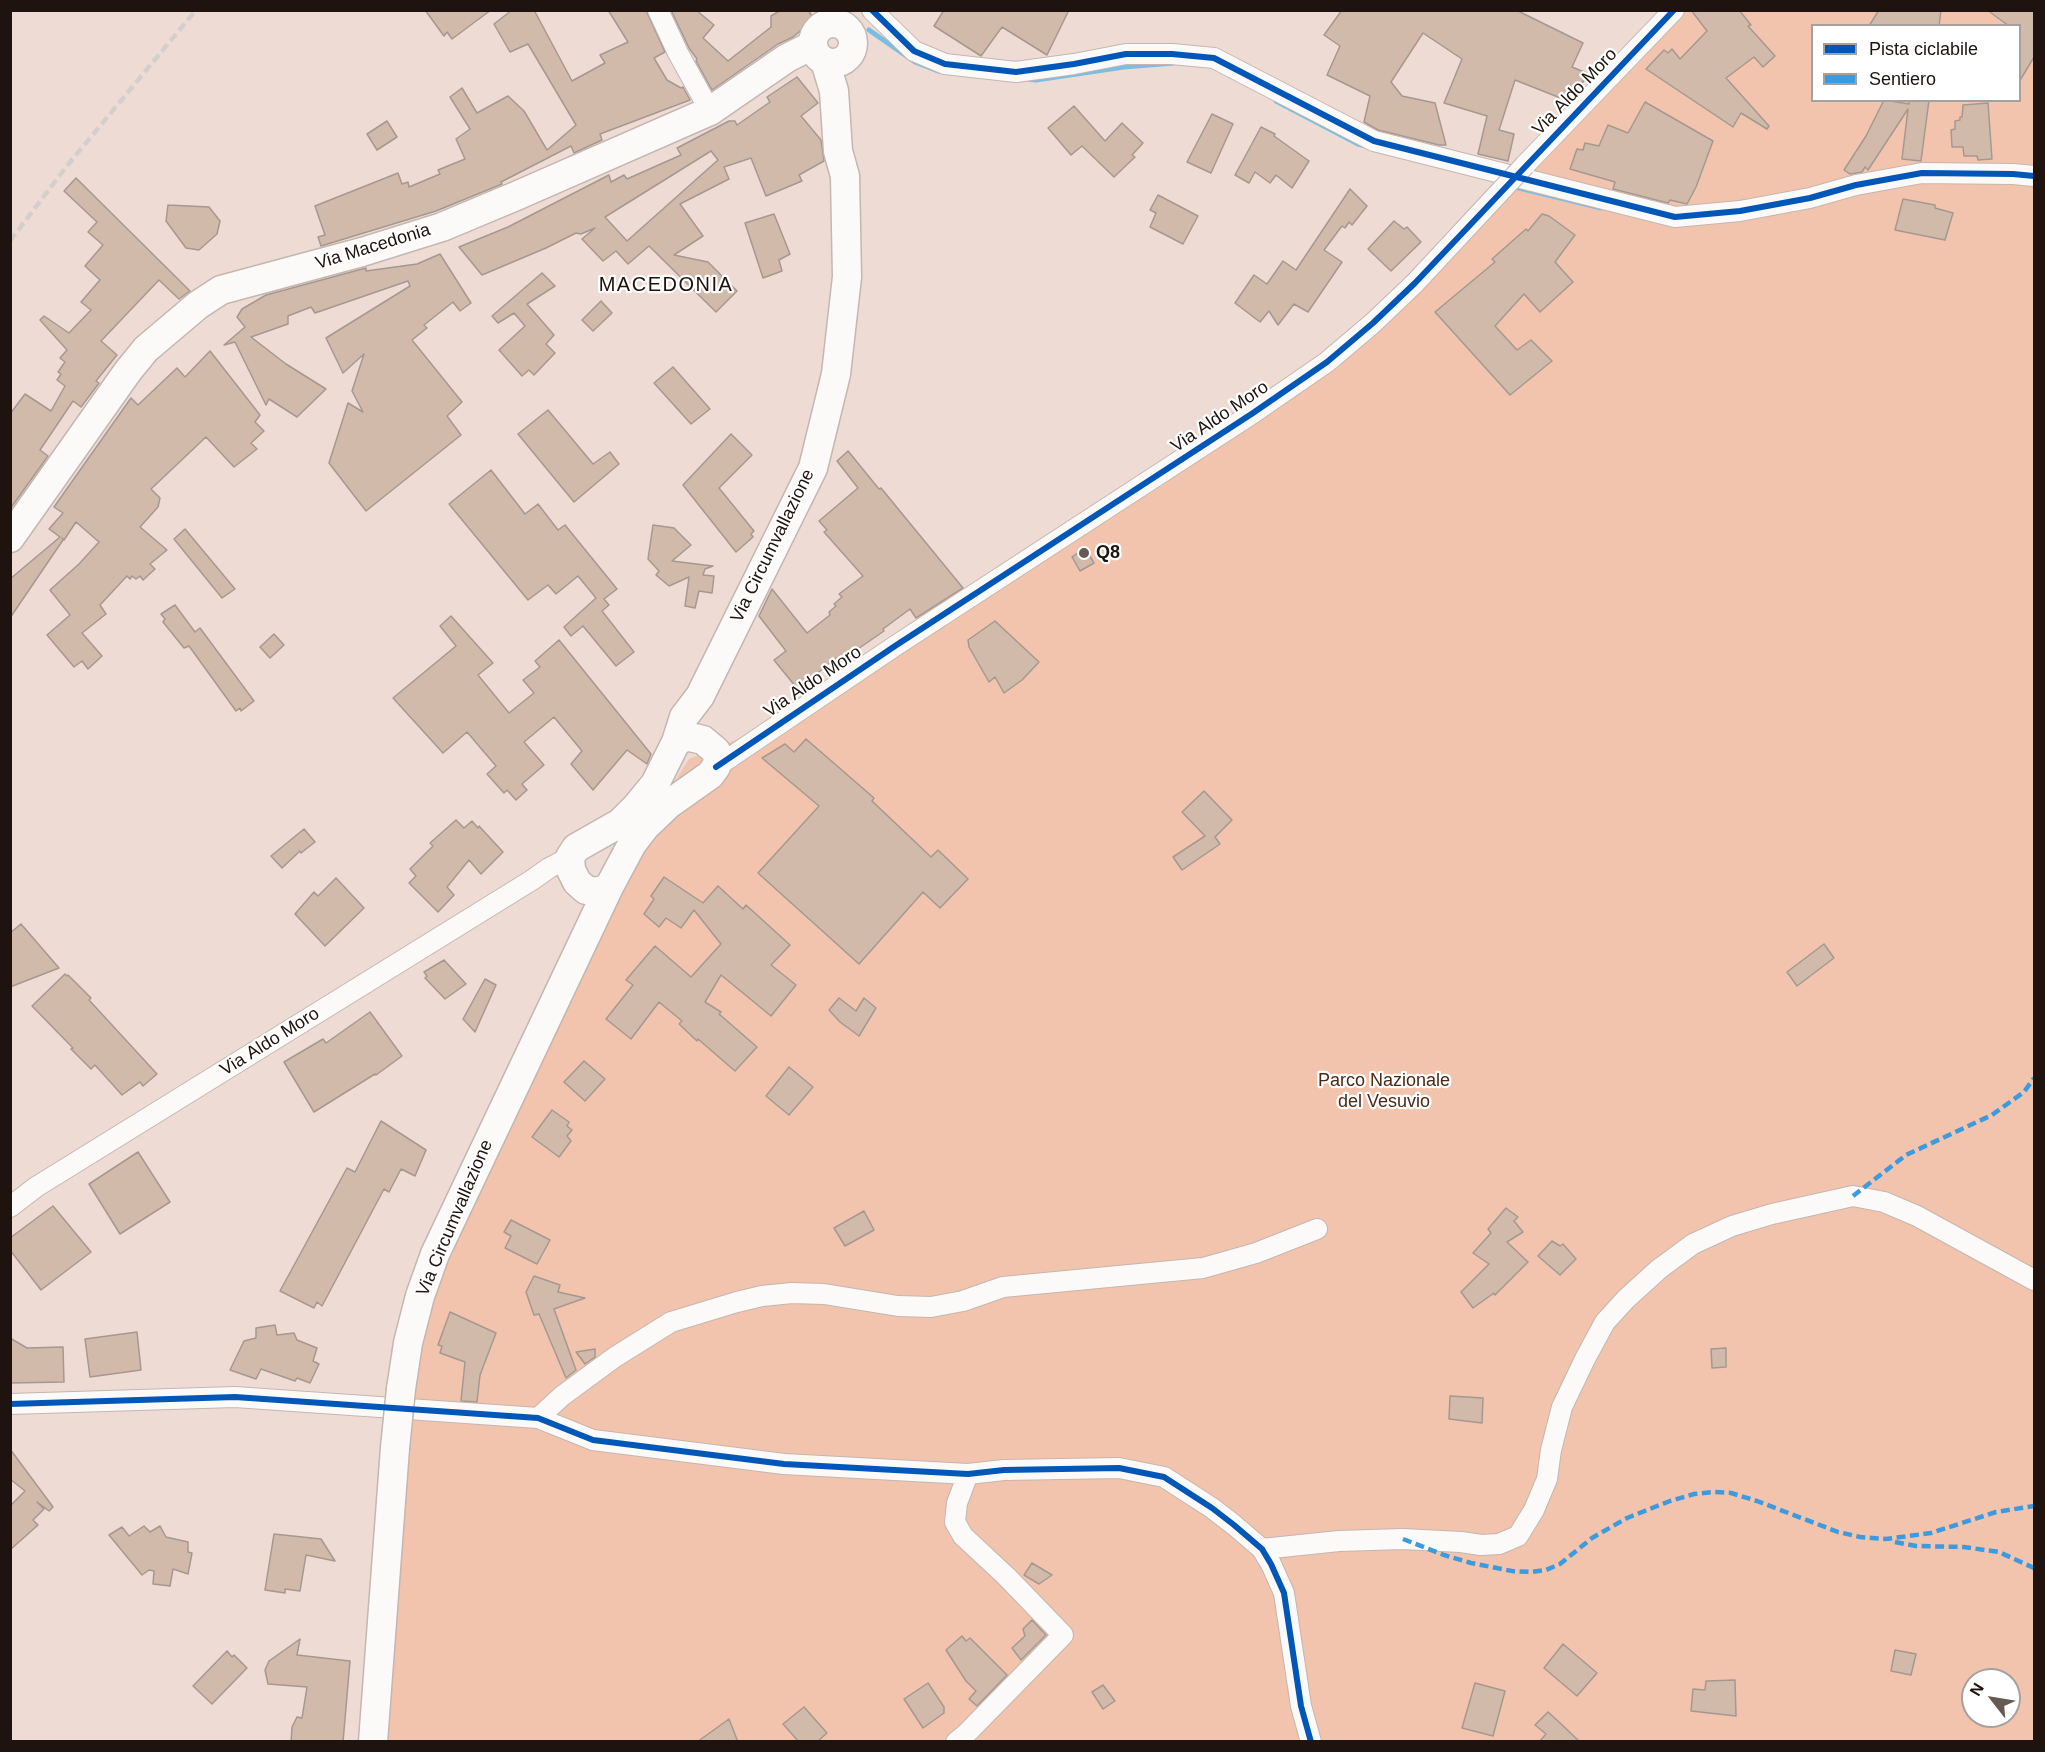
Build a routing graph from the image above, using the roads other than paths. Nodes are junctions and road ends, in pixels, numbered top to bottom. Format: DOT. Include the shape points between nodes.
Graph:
graph roads {
  1 [pos="658,10"];
  2 [pos="872,10"];
  3 [pos="1674,10"];
  4 [pos="837,34"];
  5 [pos="710,111"];
  6 [pos="2034,176"];
  7 [pos="10,538"];
  8 [pos="701,748"];
  9 [pos="586,879"];
  10 [pos="10,1207"];
  11 [pos="1317,1229"];
  12 [pos="2034,1280"];
  13 [pos="10,1404"];
  14 [pos="538,1418"];
  15 [pos="968,1474"];
  16 [pos="1262,1549"];
  17 [pos="373,1742"];
  18 [pos="956,1742"];
  19 [pos="1311,1742"];
  1 -- 5 [label="street"];
  2 -- 6 [label="street" via="914,51 945,64 1016,72 1126,54 1214,58 1374,141 1675,217 1740,211 1922,173"];
  3 -- 8 [label="street, Via Aldo Moro, bridge" via="1416,283 1327,362 752,741"];
  4 -- 5 [label="main road, Via Macedonia" via="787,58"];
  4 -- 8 [label="main road, Via Circumvallazione" via="853,147 845,176 847,277 836,375 813,468 700,696"];
  5 -- 7 [label="main road, Via Macedonia" via="441,227 221,291 198,305 146,349 128,370"];
  8 -- 9 [label="main road" via="710,775 669,804 632,844"];
  8 -- 9 [label="main road" via="655,784 620,823 576,848"];
  9 -- 10 [label="street, Via Aldo Moro" via="549,868 36,1187"];
  9 -- 17 [label="main road, Via Circumvallazione, bridge" via="588,929 435,1254 414,1319 395,1448"];
  11 -- 14 [label="street" via="1203,1268 1004,1287 931,1307 824,1294 754,1298 670,1323 606,1364"];
  12 -- 16 [label="street" via="1917,1216 1884,1202 1853,1196 1732,1226 1693,1244 1659,1269 1605,1322 1562,1407 1547,1479 1518,1536 1499,1544 1481,1545 1417,1539 1339,1541"];
  13 -- 14 [label="street" via="235,1397"];
  14 -- 15 [label="street" via="593,1440 634,1446 784,1464"];
  15 -- 16 [label="street" via="1119,1468 1164,1477 1212,1508"];
  15 -- 18 [label="street" via="957,1503 955,1522 963,1536 1063,1635"];
  16 -- 19 [label="street" via="1284,1593 1301,1706"];
}
